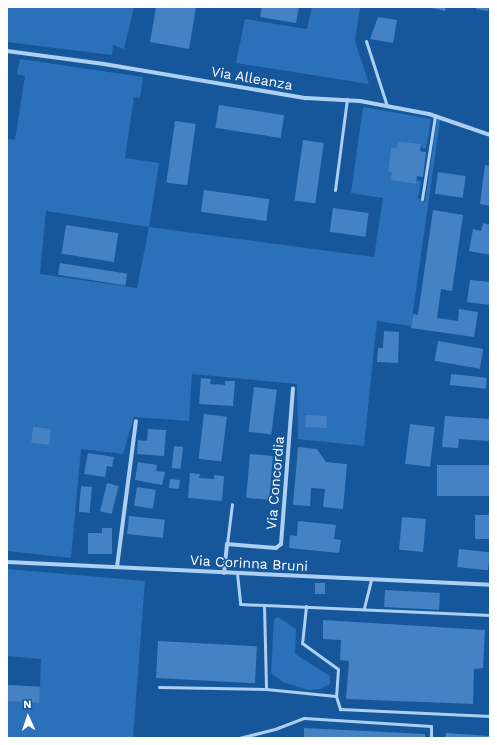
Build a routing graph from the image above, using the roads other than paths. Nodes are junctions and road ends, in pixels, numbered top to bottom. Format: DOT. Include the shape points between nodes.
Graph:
graph roads {
  1 [pos="366,41"];
  2 [pos="7,51"];
  3 [pos="347,99"];
  4 [pos="387,106"];
  5 [pos="435,116"];
  6 [pos="490,135"];
  7 [pos="335,190"];
  8 [pos="422,199"];
  9 [pos="293,388"];
  10 [pos="136,422"];
  11 [pos="232,504"];
  12 [pos="228,544"];
  13 [pos="7,562"];
  14 [pos="117,567"];
  15 [pos="224,573"];
  16 [pos="237,573"];
  17 [pos="371,580"];
  18 [pos="490,585"];
  19 [pos="264,604"];
  20 [pos="306,606"];
  21 [pos="364,608"];
  22 [pos="490,615"];
  23 [pos="159,687"];
  24 [pos="266,689"];
  25 [pos="336,696"];
  26 [pos="490,716"];
  27 [pos="239,738"];
  28 [pos="431,738"];
  1 -- 4 [label="lane"];
  2 -- 3 [label="street, Via Alleanza" via="104,64 306,98"];
  3 -- 4 [label="street, Via Alleanza"];
  3 -- 7 [label="lane"];
  4 -- 5 [label="street, Via Alleanza"];
  5 -- 6 [label="street, Via Alleanza"];
  5 -- 8 [label="lane"];
  9 -- 12 [label="street, Via Concordia" via="281,544 276,548"];
  10 -- 14 [label="street"];
  11 -- 12 [label="lane"];
  12 -- 15 [label="street"];
  13 -- 14 [label="street, Via Corinna Bruni"];
  14 -- 15 [label="street, Via Corinna Bruni"];
  15 -- 16 [label="street, Via Corinna Bruni"];
  16 -- 17 [label="street, Via Corinna Bruni"];
  16 -- 19 [label="lane" via="240,604"];
  17 -- 18 [label="street, Via Corinna Bruni"];
  17 -- 21 [label="lane"];
  19 -- 20 [label="lane"];
  19 -- 24 [label="lane"];
  20 -- 21 [label="lane"];
  20 -- 25 [label="lane" via="302,643 338,669"];
  21 -- 22 [label="lane"];
  23 -- 24 [label="lane"];
  24 -- 25 [label="lane"];
  25 -- 26 [label="lane" via="340,709"];
  27 -- 28 [label="lane" via="304,718 431,726"];
}
